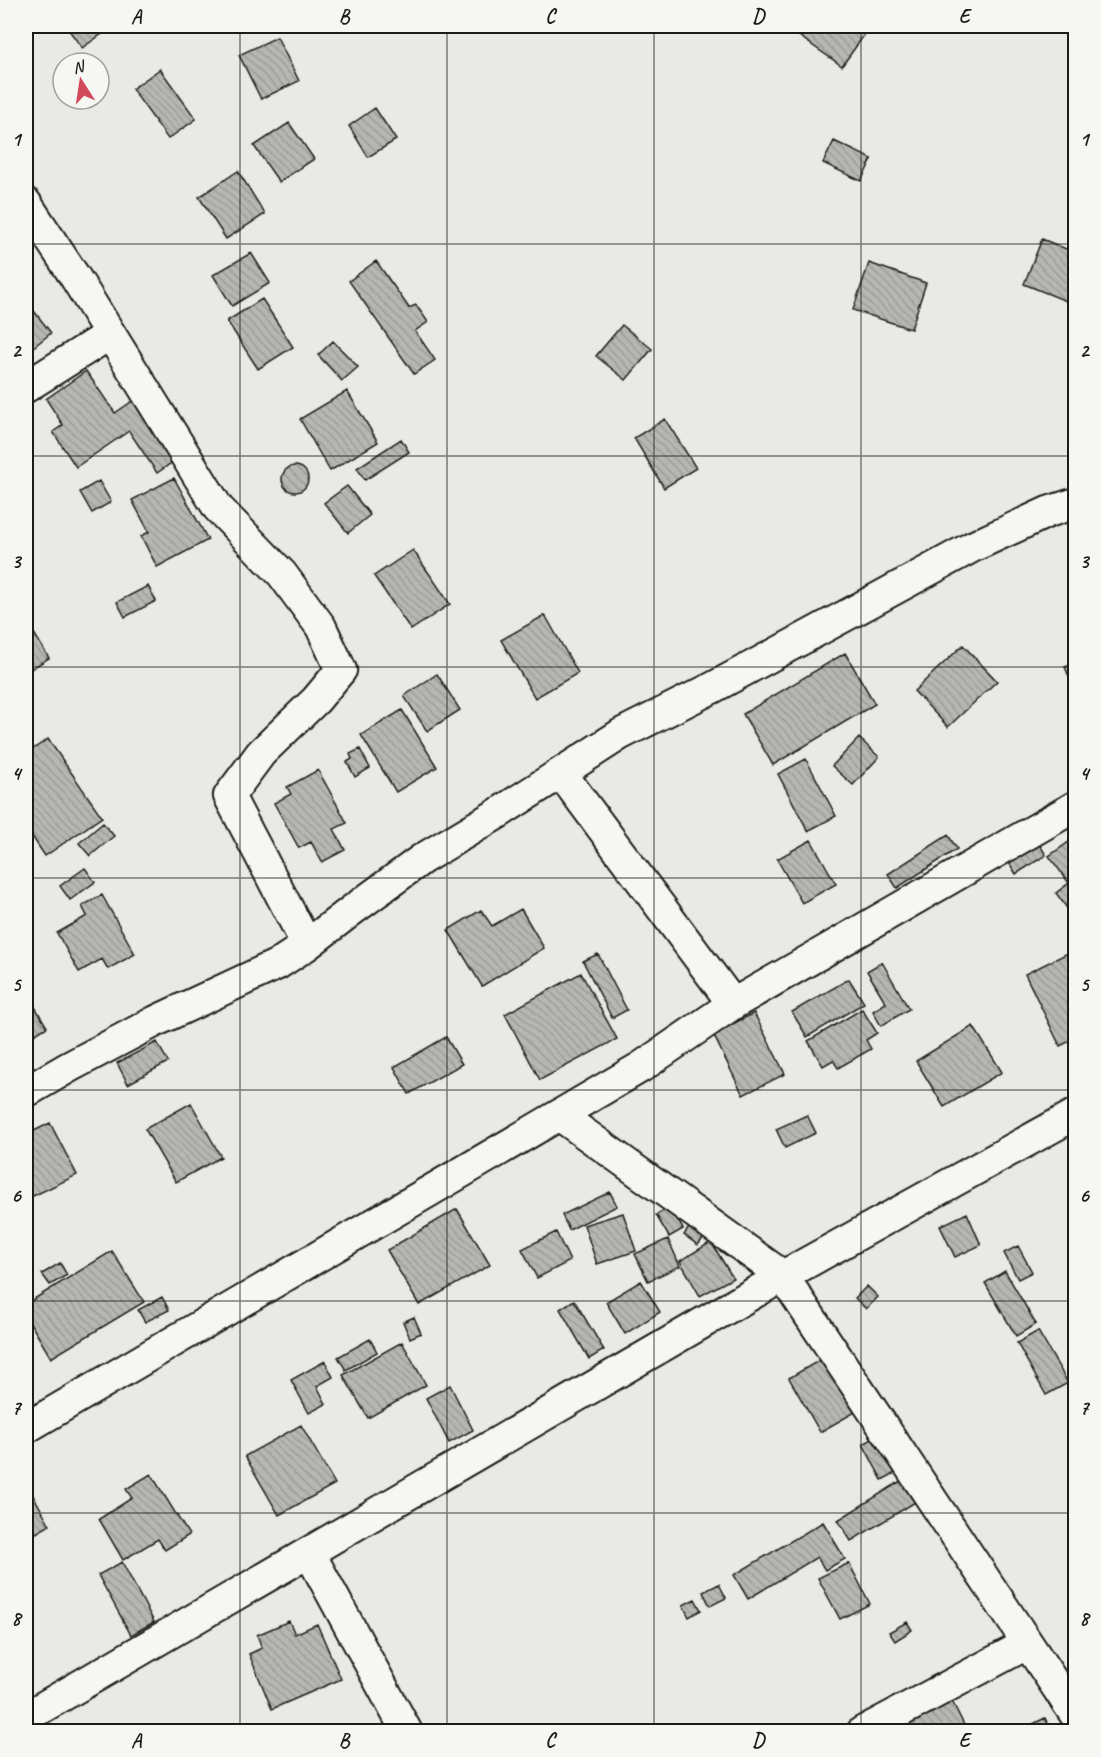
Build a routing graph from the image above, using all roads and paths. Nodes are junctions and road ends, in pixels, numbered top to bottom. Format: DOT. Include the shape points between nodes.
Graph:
graph roads {
  1 [pos="26,202"];
  2 [pos="110,334"];
  3 [pos="26,387"];
  4 [pos="1076,503"];
  5 [pos="561,773"];
  6 [pos="1076,806"];
  7 [pos="307,945"];
  8 [pos="733,1004"];
  9 [pos="26,1092"];
  10 [pos="1076,1114"];
  11 [pos="559,1115"];
  12 [pos="783,1276"];
  13 [pos="26,1428"];
  14 [pos="309,1552"];
  15 [pos="1027,1644"];
  16 [pos="1076,1716"];
  17 [pos="26,1717"];
  18 [pos="407,1731"];
  19 [pos="862,1731"];
  1 -- 2 [label="street"];
  2 -- 3 [label="street"];
  2 -- 7 [label="street" via="219,508 282,574 321,627 341,670 261,753 229,796"];
  4 -- 5 [label="street" via="972,547 621,734"];
  5 -- 7 [label="street" via="422,859"];
  5 -- 8 [label="street"];
  6 -- 8 [label="street"];
  7 -- 9 [label="street" via="278,964 156,1021"];
  8 -- 11 [label="street" via="640,1067"];
  10 -- 12 [label="street"];
  11 -- 12 [label="street"];
  11 -- 13 [label="street"];
  12 -- 14 [label="street"];
  12 -- 15 [label="street"];
  14 -- 17 [label="street"];
  14 -- 18 [label="street"];
  15 -- 16 [label="street"];
  15 -- 19 [label="street"];
}
